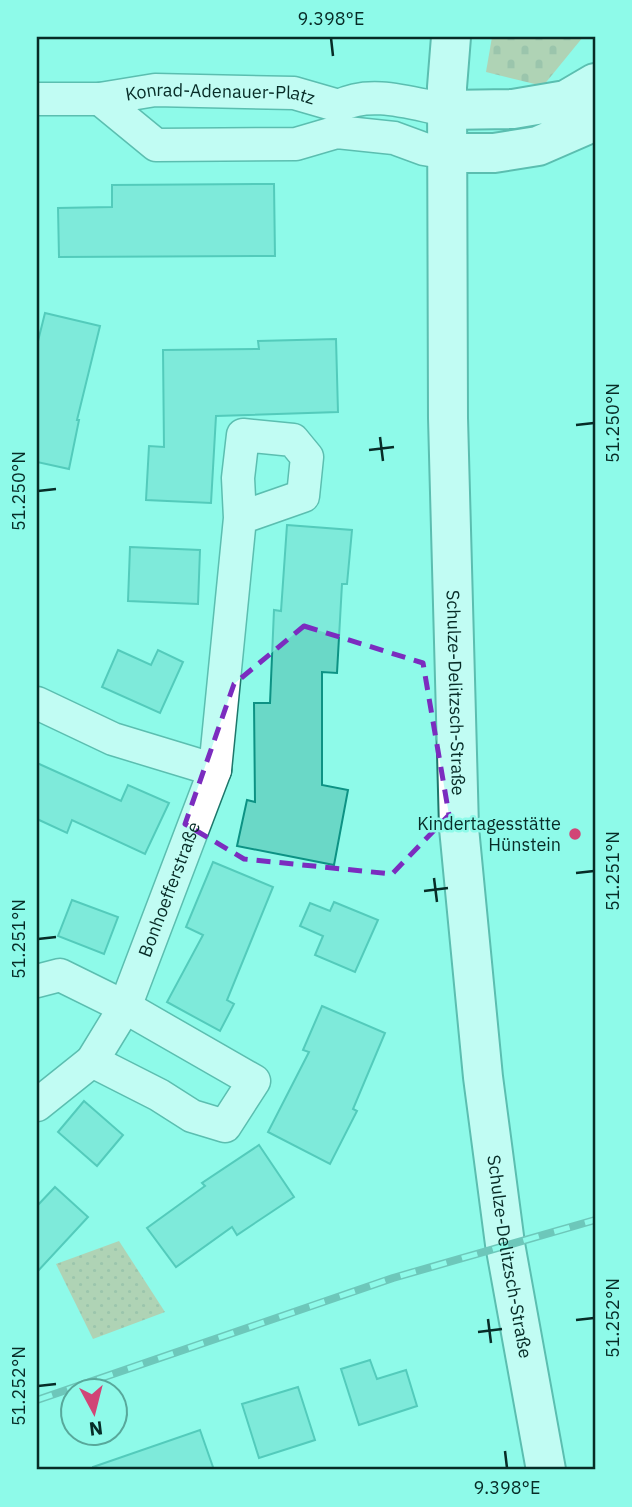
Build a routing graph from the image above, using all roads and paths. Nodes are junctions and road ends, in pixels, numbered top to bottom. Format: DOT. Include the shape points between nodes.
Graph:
graph roads {
  1 [pos="452,37"];
  2 [pos="595,83"];
  3 [pos="37,99"];
  4 [pos="100,99"];
  5 [pos="595,107"];
  6 [pos="447,110"];
  7 [pos="338,119"];
  8 [pos="448,153"];
  9 [pos="240,518"];
  10 [pos="37,703"];
  11 [pos="215,770"];
  12 [pos="37,981"];
  13 [pos="125,1007"];
  14 [pos="92,1061"];
  15 [pos="41,1091"];
  16 [pos="546,1470"];
  1 -- 6 [label="main road, Schulze-Delitzsch-Straße"];
  2 -- 6 [label="main road" via="566,100 513,109"];
  3 -- 4 [label="street, Konrad-Adenauer-Platz"];
  4 -- 7 [label="street, Konrad-Adenauer-Platz" via="155,90 294,93"];
  4 -- 7 [label="street, Konrad-Adenauer-Platz" via="156,145 296,144"];
  5 -- 8 [label="main road" via="584,126 538,146 494,153"];
  6 -- 7 [label="street, Konrad-Adenauer-Platz" via="374,98 349,100"];
  6 -- 8 [label="main road, Schulze-Delitzsch-Straße"];
  7 -- 8 [label="street, Konrad-Adenauer-Platz"];
  8 -- 16 [label="main road, Schulze-Delitzsch-Straße" via="448,418 459,828 483,1077 505,1244"];
  9 -- 11 [label="street, Bonhoefferstraße"];
  10 -- 11 [label="street" via="113,739"];
  11 -- 13 [label="street, Bonhoefferstraße"];
  12 -- 13 [label="street" via="60,975"];
  13 -- 14 [label="street, Bonhoefferstraße"];
  13 -- 14 [label="street" via="254,1081 225,1126 192,1116"];
  14 -- 15 [label="street"];
}
